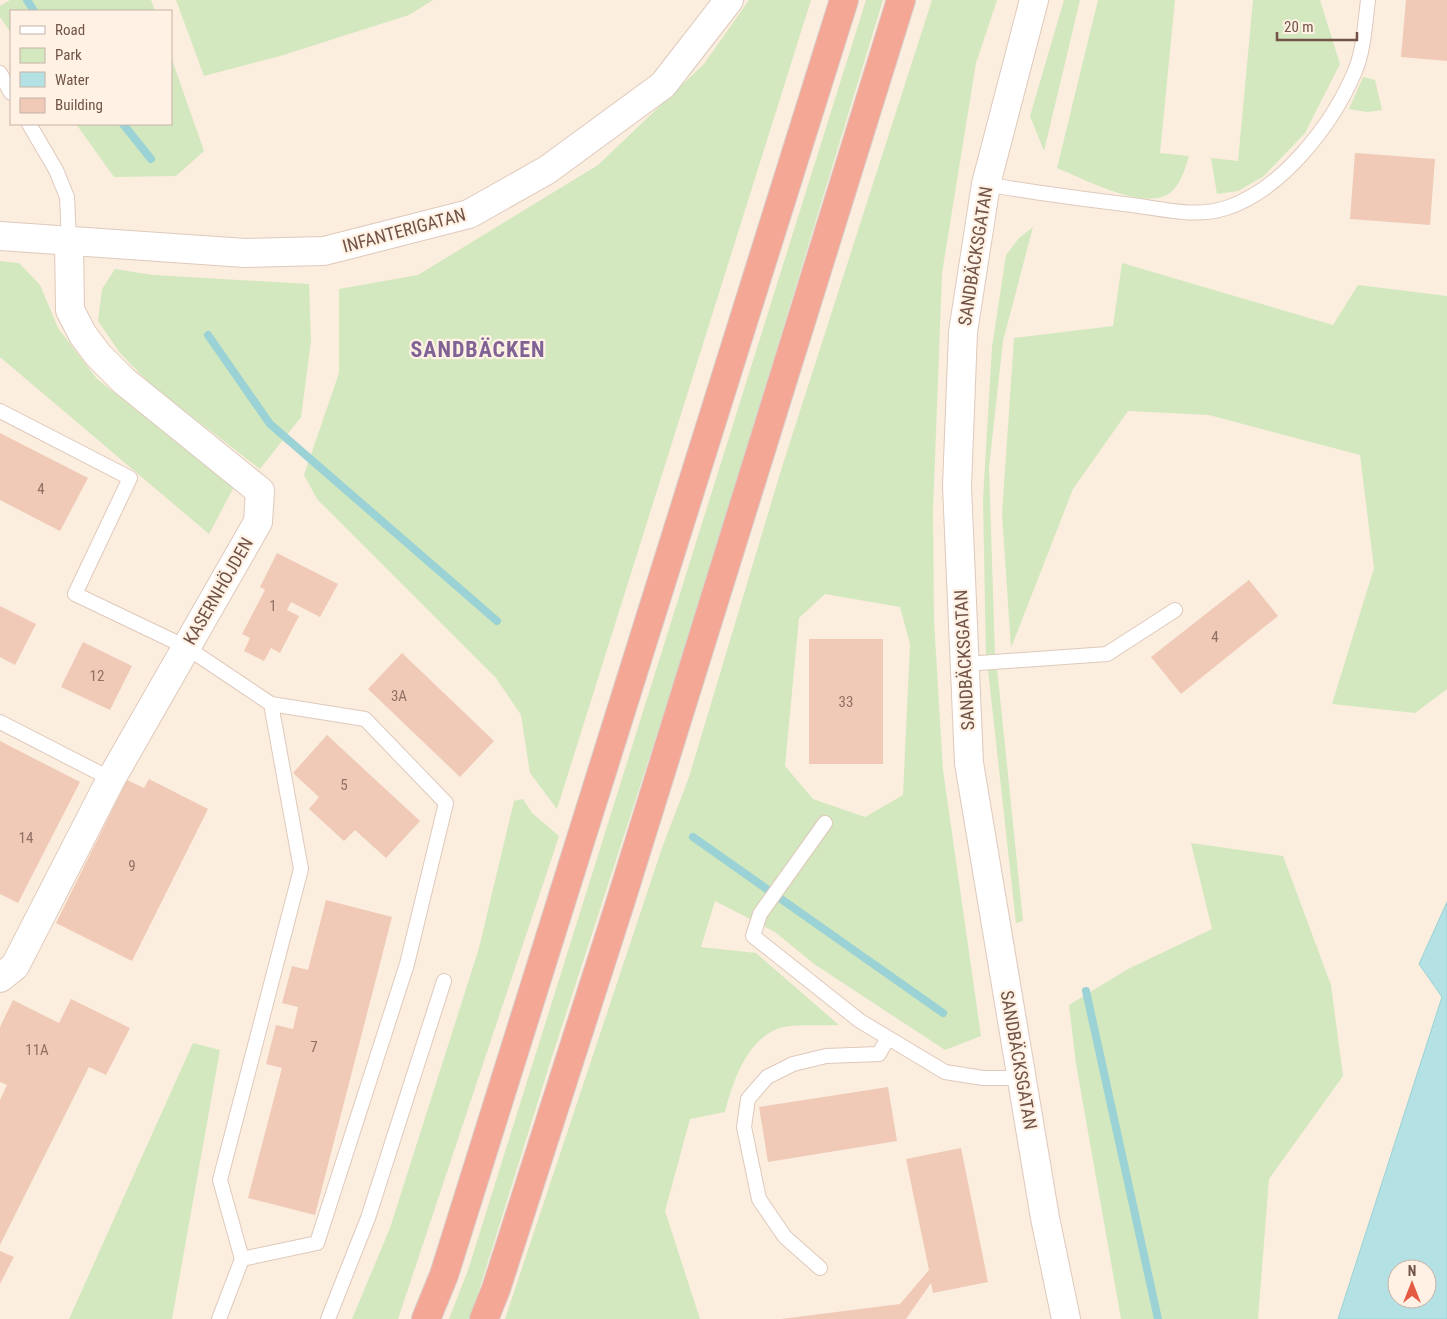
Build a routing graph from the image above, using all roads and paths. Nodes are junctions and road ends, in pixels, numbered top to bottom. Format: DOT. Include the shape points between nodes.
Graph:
graph roads {
  1 [pos="729,0"];
  2 [pos="844,0"];
  3 [pos="901,0"];
  4 [pos="1034,0"];
  5 [pos="1368,0"];
  6 [pos="0,74"];
  7 [pos="10,91"];
  8 [pos="30,125"];
  9 [pos="986,184"];
  10 [pos="0,236"];
  11 [pos="69,240"];
  12 [pos="0,412"];
  13 [pos="1175,610"];
  14 [pos="186,648"];
  15 [pos="965,664"];
  16 [pos="270,704"];
  17 [pos="0,722"];
  18 [pos="111,778"];
  19 [pos="825,823"];
  20 [pos="0,978"];
  21 [pos="444,981"];
  22 [pos="887,1039"];
  23 [pos="1021,1078"];
  24 [pos="242,1259"];
  25 [pos="820,1268"];
  26 [pos="219,1319"];
  27 [pos="328,1319"];
  28 [pos="426,1319"];
  29 [pos="484,1319"];
  30 [pos="1066,1319"];
  1 -- 11 [label="street, INFANTERIGATAN" via="663,85 547,170 469,214 324,251 245,253"];
  2 -- 28 [label="highway" via="444,1275"];
  3 -- 29 [label="highway" via="616,915"];
  4 -- 9 [label="street, SANDBÄCKSGATAN"];
  5 -- 9 [label="lane" via="1356,70 1321,132 1287,168 1255,195 1225,208 1193,213 1046,195"];
  6 -- 7 [label="lane"];
  8 -- 11 [label="lane" via="56,170 67,197"];
  9 -- 15 [label="street, SANDBÄCKSGATAN" via="963,332 957,486"];
  10 -- 11 [label="street, INFANTERIGATAN"];
  11 -- 14 [label="street, KASERNHÖJDEN" via="70,310 98,355 124,381 260,491 258,522"];
  12 -- 14 [label="lane" via="130,478 75,594"];
  13 -- 15 [label="lane" via="1107,654"];
  14 -- 16 [label="lane"];
  14 -- 18 [label="street, KASERNHÖJDEN"];
  15 -- 23 [label="street, SANDBÄCKSGATAN" via="969,763"];
  16 -- 24 [label="lane" via="301,869 220,1180"];
  16 -- 24 [label="lane" via="365,719 446,803 406,964 316,1243"];
  17 -- 18 [label="lane"];
  18 -- 20 [label="street, KASERNHÖJDEN" via="15,966"];
  19 -- 22 [label="lane" via="760,914 753,936"];
  21 -- 27 [label="lane" via="368,1218"];
  22 -- 23 [label="lane" via="945,1072 983,1078"];
  22 -- 25 [label="lane" via="879,1054 826,1056 793,1064 767,1077 748,1099 744,1127 759,1199 785,1237"];
  23 -- 30 [label="street, SANDBÄCKSGATAN"];
  24 -- 26 [label="lane"];
}
